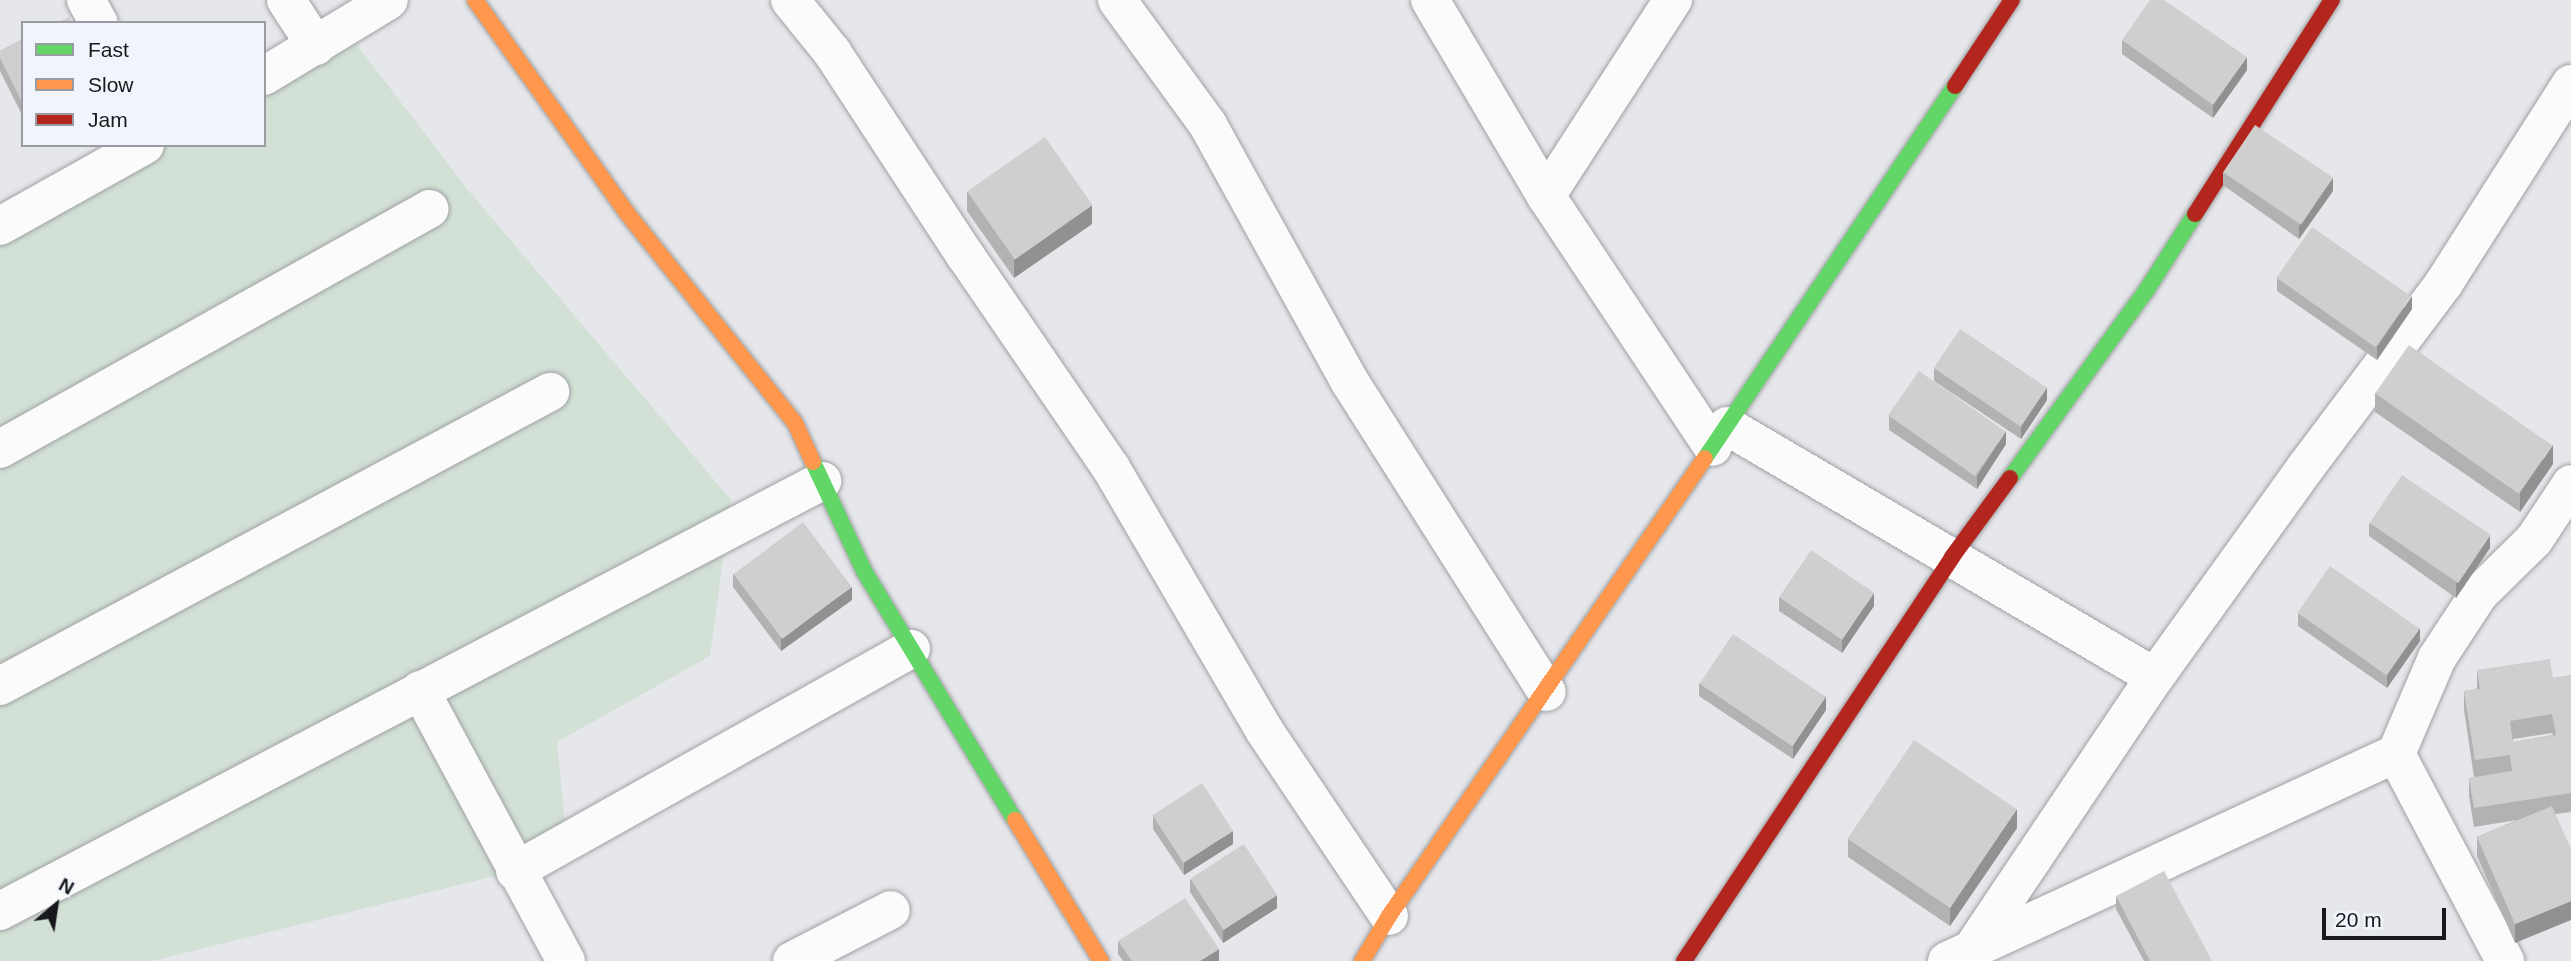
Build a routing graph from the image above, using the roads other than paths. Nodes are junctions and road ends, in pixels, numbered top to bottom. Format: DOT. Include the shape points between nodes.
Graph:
graph roads {
  1 [pos="86,0"];
  2 [pos="286,0"];
  3 [pos="389,0"];
  4 [pos="475,0"];
  5 [pos="790,0"];
  6 [pos="1117,0"];
  7 [pos="1673,0"];
  8 [pos="2011,0"];
  9 [pos="2332,0"];
  10 [pos="1433,2"];
  11 [pos="98,21"];
  12 [pos="316,47"];
  13 [pos="266,75"];
  14 [pos="2571,84"];
  15 [pos="141,147"];
  16 [pos="1546,196"];
  17 [pos="429,209"];
  18 [pos="0,226"];
  19 [pos="550,392"];
  20 [pos="1720,437"];
  21 [pos="0,449"];
  22 [pos="822,481"];
  23 [pos="2571,484"];
  24 [pos="1952,557"];
  25 [pos="911,649"];
  26 [pos="2155,677"];
  27 [pos="0,686"];
  28 [pos="420,690"];
  29 [pos="1546,692"];
  30 [pos="2396,754"];
  31 [pos="515,871"];
  32 [pos="891,910"];
  33 [pos="0,911"];
  34 [pos="1389,916"];
  35 [pos="1959,955"];
  36 [pos="566,961"];
  37 [pos="792,961"];
  38 [pos="1101,961"];
  39 [pos="1362,961"];
  40 [pos="1684,961"];
  41 [pos="2505,961"];
  1 -- 11 [label="street"];
  2 -- 12 [label="street"];
  3 -- 12 [label="street"];
  4 -- 22 [label="street" via="626,212 795,423"];
  5 -- 34 [label="street" via="832,52 1111,468 1264,730"];
  6 -- 29 [label="street" via="1208,125 1350,382"];
  7 -- 16 [label="street"];
  8 -- 20 [label="street"];
  9 -- 24 [label="street" via="2146,291"];
  10 -- 16 [label="street"];
  12 -- 13 [label="street"];
  14 -- 26 [label="street" via="2444,283"];
  15 -- 18 [label="street"];
  16 -- 20 [label="street"];
  17 -- 21 [label="street"];
  19 -- 27 [label="street"];
  20 -- 24 [label="street"];
  20 -- 29 [label="street"];
  22 -- 25 [label="street" via="864,571"];
  22 -- 28 [label="street"];
  23 -- 30 [label="street" via="2534,540 2479,594 2437,658"];
  24 -- 26 [label="street"];
  24 -- 40 [label="street"];
  25 -- 31 [label="street"];
  25 -- 38 [label="street"];
  26 -- 35 [label="street"];
  28 -- 31 [label="street"];
  28 -- 33 [label="street"];
  29 -- 34 [label="street"];
  30 -- 35 [label="street"];
  30 -- 41 [label="street"];
  31 -- 36 [label="street"];
  32 -- 37 [label="street"];
  34 -- 39 [label="street"];
}
